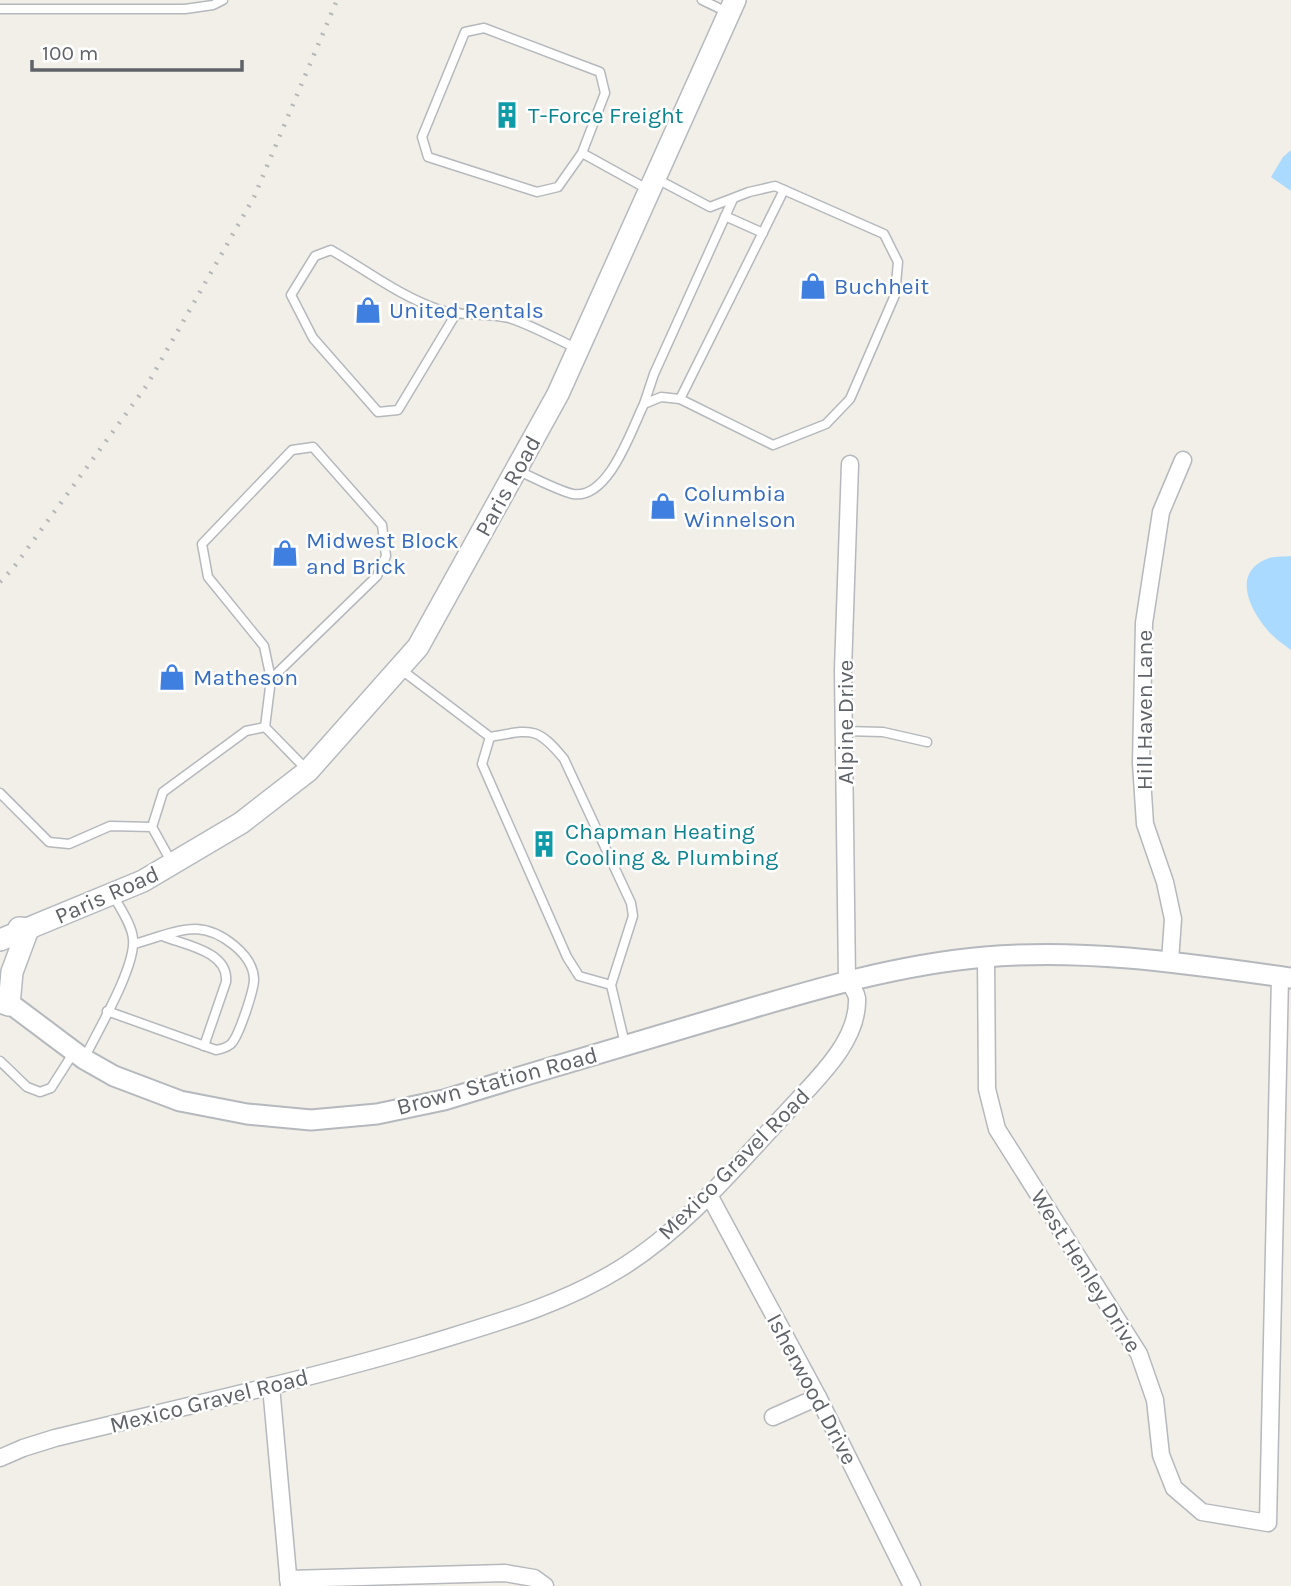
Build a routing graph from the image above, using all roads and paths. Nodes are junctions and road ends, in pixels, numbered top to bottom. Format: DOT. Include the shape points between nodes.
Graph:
graph roads {
  1 [pos="223,0"];
  2 [pos="702,0"];
  3 [pos="136,4"];
  4 [pos="732,6"];
  5 [pos="0,9"];
  6 [pos="582,153"];
  7 [pos="652,184"];
  8 [pos="784,190"];
  9 [pos="733,198"];
  10 [pos="725,216"];
  11 [pos="763,233"];
  12 [pos="457,312"];
  13 [pos="578,349"];
  14 [pos="680,400"];
  15 [pos="644,404"];
  16 [pos="1183,460"];
  17 [pos="850,464"];
  18 [pos="517,470"];
  19 [pos="399,668"];
  20 [pos="271,679"];
  21 [pos="265,727"];
  22 [pos="844,731"];
  23 [pos="490,737"];
  24 [pos="927,742"];
  25 [pos="308,771"];
  26 [pos="0,793"];
  27 [pos="152,827"];
  28 [pos="173,865"];
  29 [pos="113,895"];
  30 [pos="0,925"];
  31 [pos="28,929"];
  32 [pos="163,936"];
  33 [pos="0,940"];
  34 [pos="134,944"];
  35 [pos="986,957"];
  36 [pos="1170,961"];
  37 [pos="1285,978"];
  38 [pos="848,980"];
  39 [pos="611,985"];
  40 [pos="3,1001"];
  41 [pos="107,1011"];
  42 [pos="626,1045"];
  43 [pos="204,1046"];
  44 [pos="79,1055"];
  45 [pos="0,1061"];
  46 [pos="709,1195"];
  47 [pos="271,1386"];
  48 [pos="818,1397"];
  49 [pos="773,1417"];
  50 [pos="0,1458"];
  51 [pos="288,1583"];
  52 [pos="545,1586"];
  53 [pos="912,1586"];
  1 -- 3 [label="lane" via="185,9"];
  2 -- 4 [label="lane"];
  3 -- 5 [label="lane"];
  4 -- 7 [label="main road, Paris Road"];
  6 -- 6 [label="lane" via="605,93 600,72 484,28 465,32 422,137 428,157 537,192 558,187"];
  6 -- 7 [label="lane"];
  7 -- 9 [label="lane" via="710,207"];
  7 -- 13 [label="main road, Paris Road"];
  8 -- 9 [label="lane" via="775,186"];
  8 -- 11 [label="lane"];
  8 -- 14 [label="lane" via="884,234 898,262 895,295 850,399 826,424 773,445"];
  9 -- 10 [label="lane"];
  10 -- 11 [label="lane"];
  10 -- 15 [label="lane"];
  11 -- 14 [label="lane"];
  12 -- 12 [label="lane" via="442,311 408,296 331,250 315,256 291,295 313,338 378,412 398,410"];
  12 -- 13 [label="lane" via="511,319"];
  13 -- 18 [label="main road, Paris Road"];
  14 -- 15 [label="lane" via="662,397"];
  15 -- 18 [label="lane" via="611,474 594,489 575,495"];
  16 -- 36 [label="street, Hill Haven Lane" via="1161,512 1144,623 1141,763 1145,824 1166,882 1173,919"];
  17 -- 22 [label="street, Alpine Drive"];
  18 -- 19 [label="main road, Paris Road" via="418,647"];
  19 -- 23 [label="lane"];
  19 -- 25 [label="main road, Paris Road"];
  20 -- 20 [label="lane" via="264,646 208,577 202,544 292,450 313,447 382,525 386,556 377,576"];
  20 -- 21 [label="lane"];
  21 -- 25 [label="lane"];
  21 -- 27 [label="lane" via="246,731 163,792"];
  22 -- 24 [label="lane" via="883,732"];
  22 -- 38 [label="street, Alpine Drive"];
  23 -- 39 [label="lane" via="482,764 567,957 579,976"];
  23 -- 39 [label="lane" via="536,733 564,759 631,904 633,916"];
  25 -- 28 [label="main road, Paris Road" via="241,823"];
  26 -- 27 [label="lane" via="49,842 69,844 110,826"];
  27 -- 28 [label="lane"];
  28 -- 29 [label="main road, Paris Road"];
  29 -- 31 [label="main road, Paris Road"];
  29 -- 34 [label="lane"];
  30 -- 31 [label="main road"];
  31 -- 33 [label="main road, Paris Road"];
  31 -- 40 [label="main road"];
  32 -- 34 [label="lane"];
  32 -- 43 [label="lane" via="212,956 226,971"];
  32 -- 43 [label="lane" via="195,929 209,932 240,951 253,970 253,986 232,1043 223,1049"];
  34 -- 41 [label="lane"];
  35 -- 36 [label="street" via="1065,954"];
  35 -- 37 [label="street, West Henley Drive" via="987,1089 997,1129 1139,1354 1155,1399 1161,1454 1174,1488 1202,1512 1268,1523"];
  35 -- 38 [label="street"];
  36 -- 37 [label="street"];
  38 -- 42 [label="street, Brown Station Road"];
  38 -- 46 [label="street, Mexico Gravel Road" via="857,996 853,1023 825,1071"];
  39 -- 42 [label="lane"];
  40 -- 44 [label="street, Brown Station Road"];
  41 -- 43 [label="lane"];
  41 -- 44 [label="lane"];
  42 -- 44 [label="street, Brown Station Road" via="444,1100 377,1114 312,1120 180,1101 114,1076"];
  44 -- 45 [label="lane" via="51,1088 40,1093"];
  46 -- 47 [label="street, Mexico Gravel Road" via="622,1268 568,1298 356,1365"];
  46 -- 48 [label="street, Isherwood Drive"];
  47 -- 50 [label="street, Mexico Gravel Road" via="55,1438"];
  47 -- 51 [label="street"];
  48 -- 49 [label="street"];
  48 -- 53 [label="street, Isherwood Drive"];
  51 -- 52 [label="street" via="505,1573 534,1578"];
}
